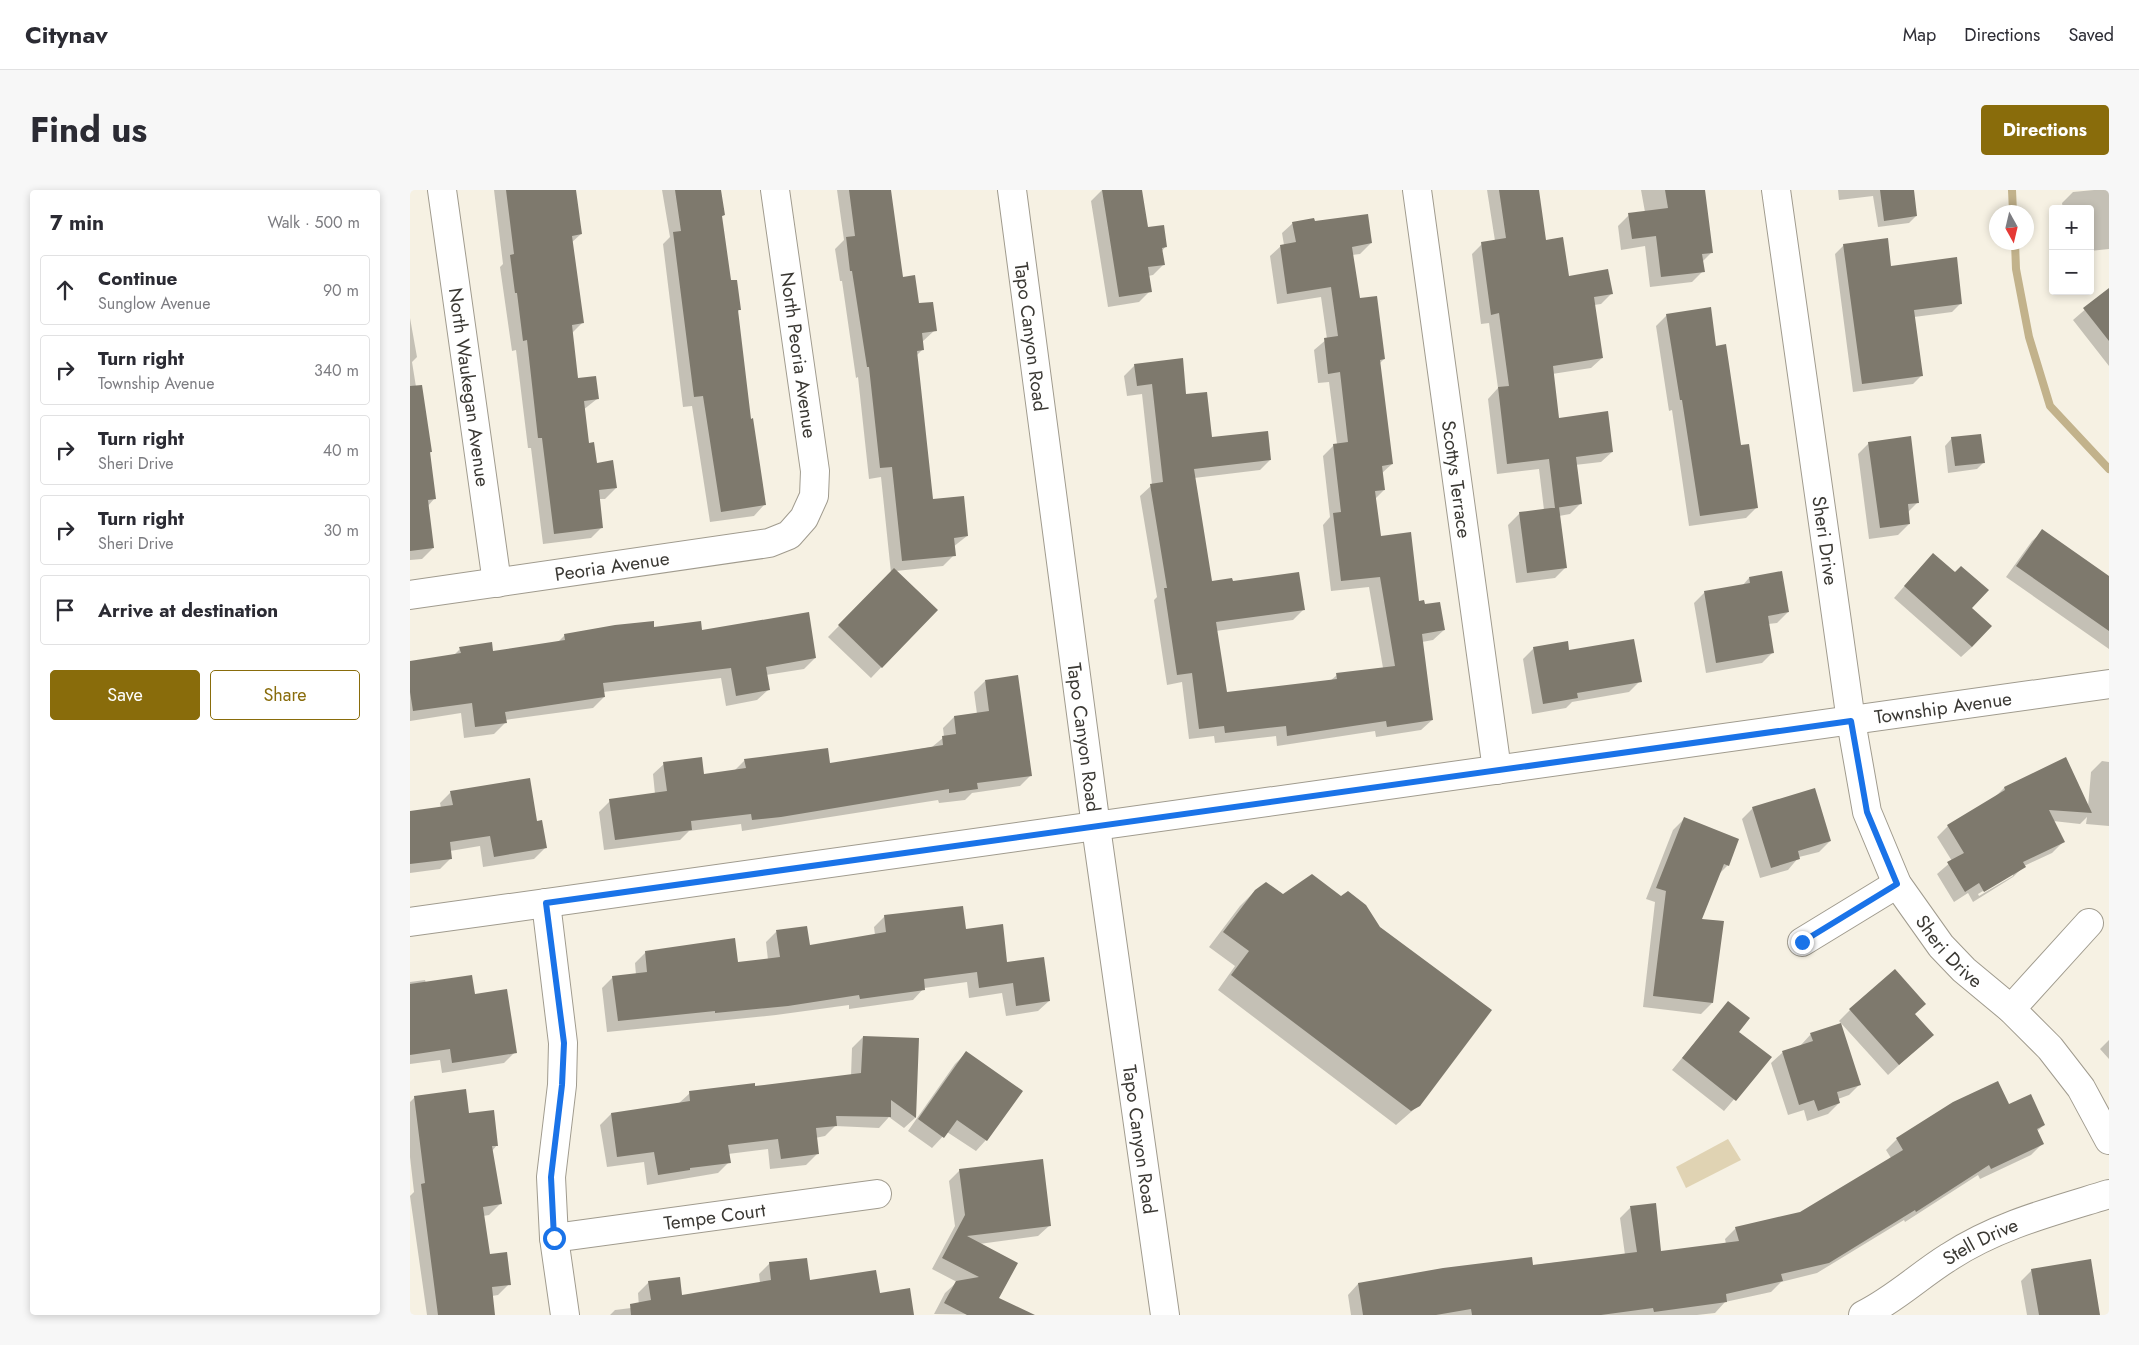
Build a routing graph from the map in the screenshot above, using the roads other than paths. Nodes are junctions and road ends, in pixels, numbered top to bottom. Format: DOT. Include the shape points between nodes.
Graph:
graph roads {
  1 [pos="442,190"];
  2 [pos="776,190"];
  3 [pos="1012,190"];
  4 [pos="1417,190"];
  5 [pos="1776,190"];
  6 [pos="804,518"];
  7 [pos="497,584"];
  8 [pos="410,595"];
  9 [pos="2109,684"];
  10 [pos="1851,721"];
  11 [pos="1497,770"];
  12 [pos="1096,827"];
  13 [pos="1897,884"];
  14 [pos="546,903"];
  15 [pos="410,922"];
  16 [pos="2089,923"];
  17 [pos="1802,942"];
  18 [pos="2011,1009"];
  19 [pos="2109,1140"];
  20 [pos="877,1194"];
  21 [pos="2109,1194"];
  22 [pos="554,1238"];
  23 [pos="565,1315"];
  24 [pos="1165,1315"];
  25 [pos="1863,1315"];
  1 -- 7 [label="street, North Waukegan Avenue"];
  2 -- 6 [label="street, North Peoria Avenue" via="815,471 814,496"];
  3 -- 12 [label="street, Tapo Canyon Road"];
  4 -- 11 [label="street, Scottys Terrace"];
  5 -- 10 [label="street, Sheri Drive"];
  6 -- 7 [label="street, Peoria Avenue" via="790,535 769,543"];
  7 -- 8 [label="street, Peoria Avenue"];
  9 -- 10 [label="street, Township Avenue"];
  10 -- 11 [label="street, Township Avenue"];
  10 -- 13 [label="street, Sheri Drive" via="1867,812"];
  11 -- 12 [label="street, Township Avenue"];
  12 -- 14 [label="street, Township Avenue"];
  12 -- 24 [label="street, Tapo Canyon Road"];
  13 -- 17 [label="street"];
  13 -- 18 [label="street, Sheri Drive" via="1941,946"];
  14 -- 15 [label="street, Township Avenue"];
  14 -- 22 [label="street" via="564,1043 551,1177"];
  16 -- 18 [label="street"];
  18 -- 19 [label="street, Sheri Drive" via="2050,1048 2081,1088"];
  20 -- 22 [label="street, Tempe Court"];
  21 -- 25 [label="street, Stell Drive" via="2035,1216 1992,1233 1949,1256"];
  22 -- 23 [label="street"];
}
